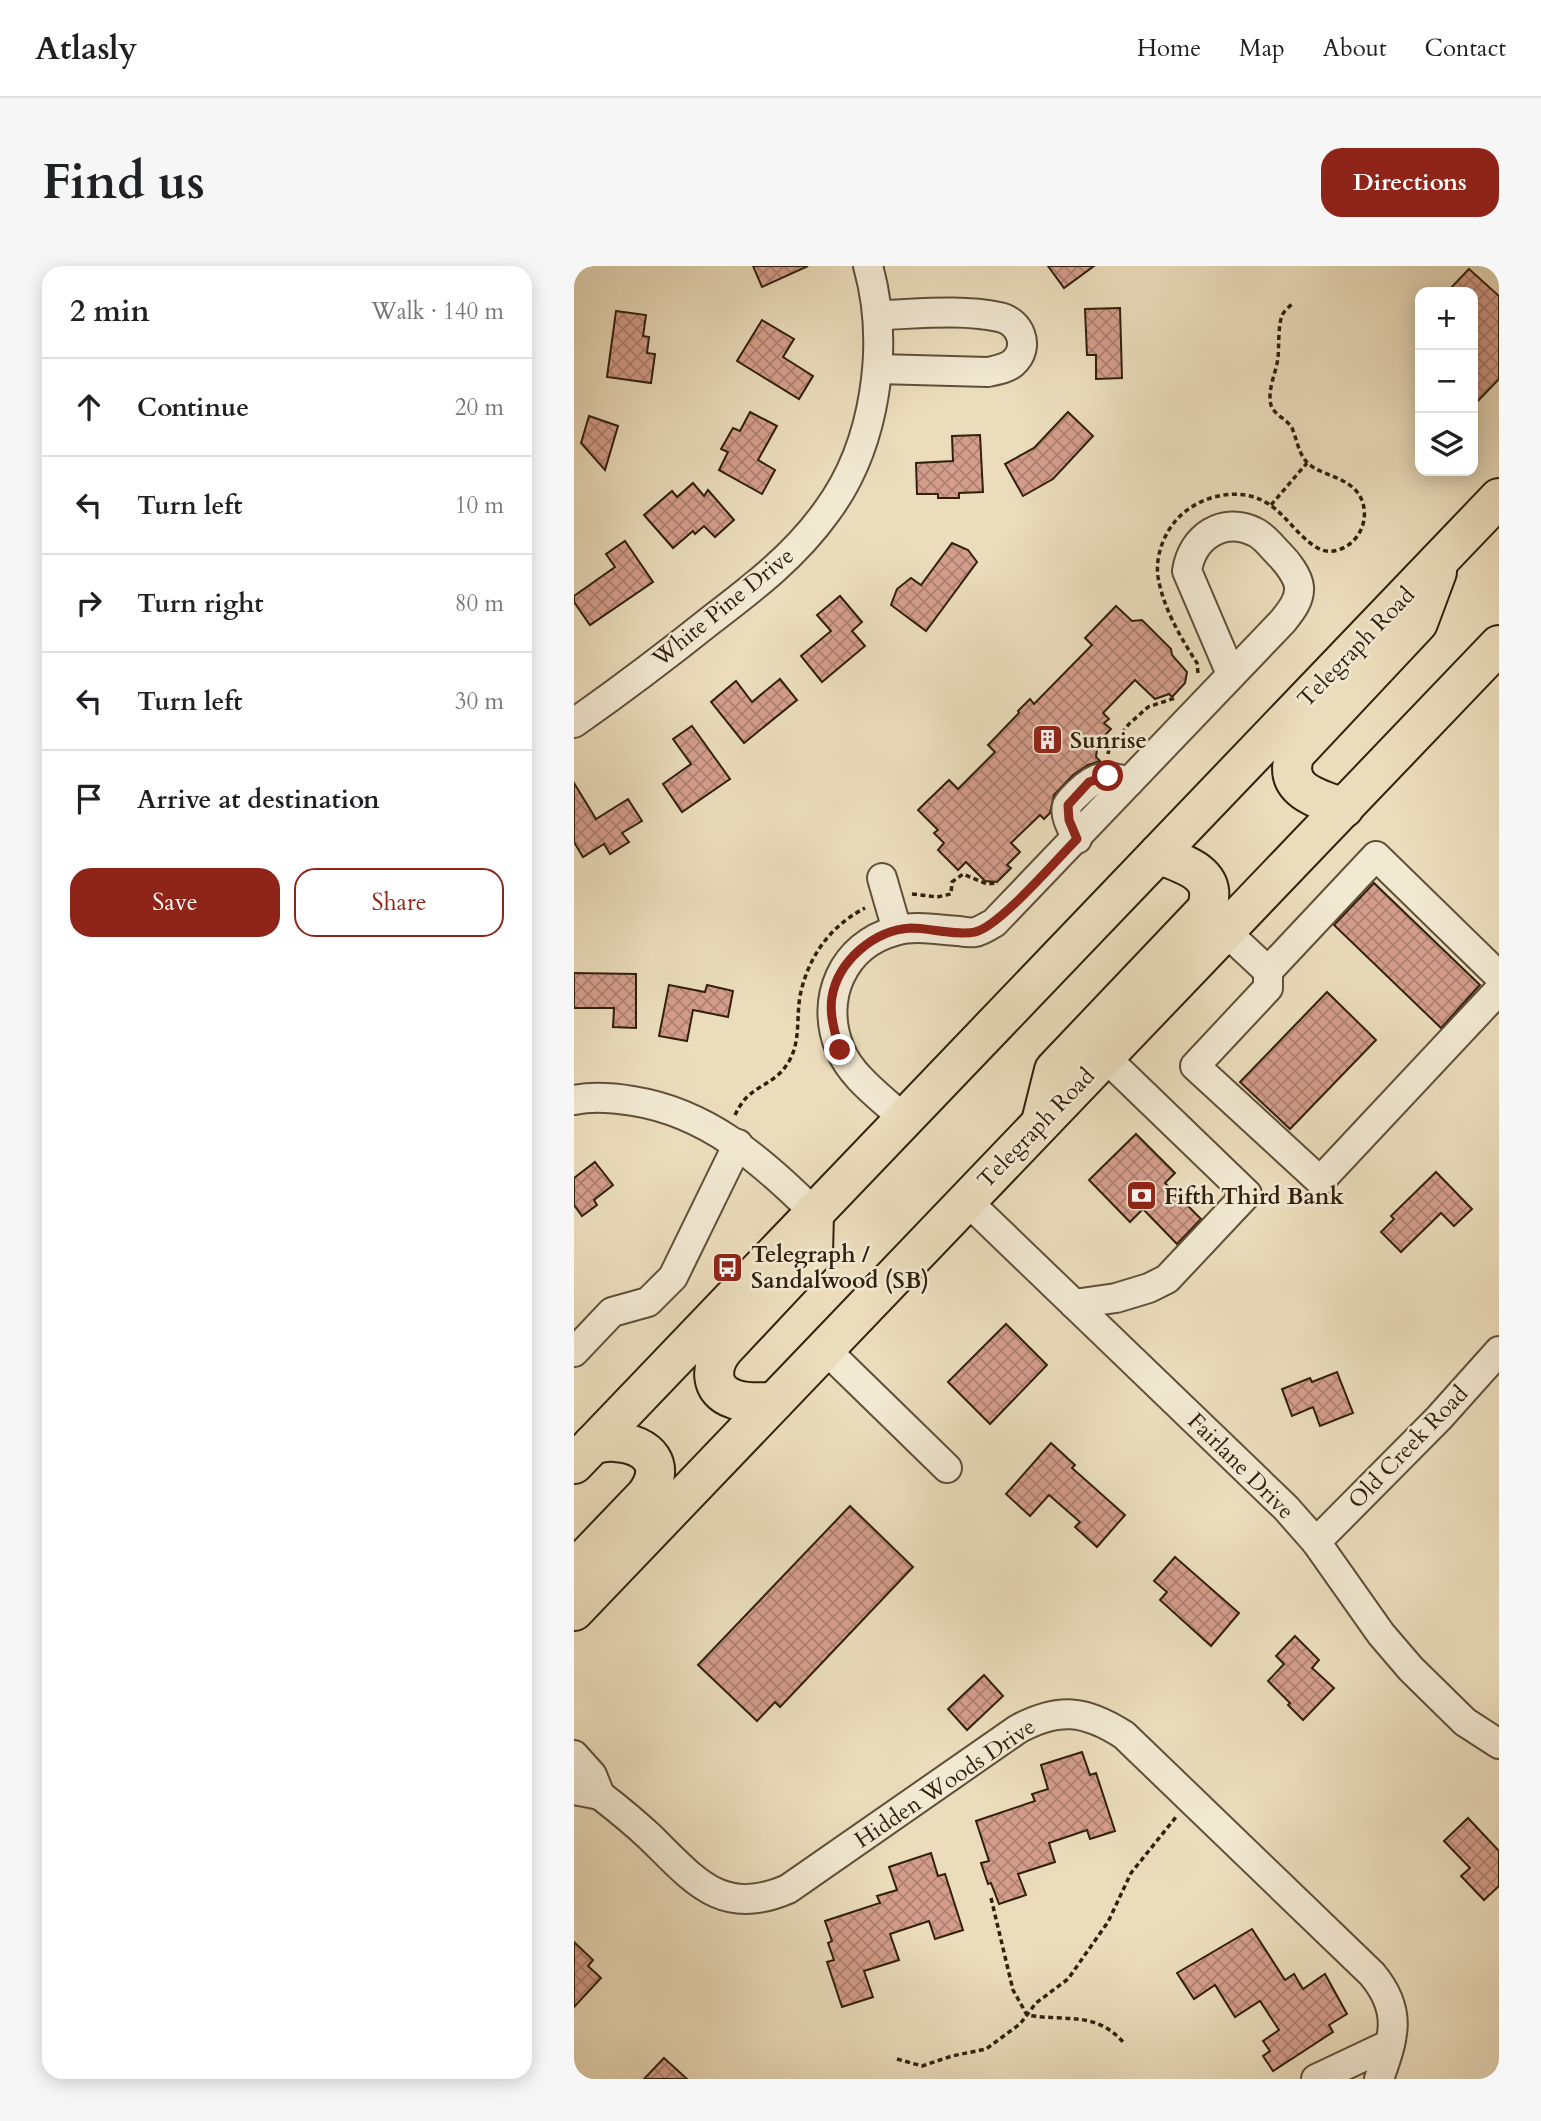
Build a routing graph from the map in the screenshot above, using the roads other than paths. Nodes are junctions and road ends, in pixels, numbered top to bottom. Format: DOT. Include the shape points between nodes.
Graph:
graph roads {
  1 [pos="868,266"];
  2 [pos="878,315"];
  3 [pos="878,369"];
  4 [pos="1499,498"];
  5 [pos="1442,557"];
  6 [pos="1499,645"];
  7 [pos="1231,674"];
  8 [pos="574,723"];
  9 [pos="1343,807"];
  10 [pos="1158,853"];
  11 [pos="883,878"];
  12 [pos="897,930"];
  13 [pos="1225,931"];
  14 [pos="1268,971"];
  15 [pos="1499,975"];
  16 [pos="1499,990"];
  17 [pos="1105,1057"];
  18 [pos="574,1100"];
  19 [pos="904,1119"];
  20 [pos="1040,1124"];
  21 [pos="738,1144"];
  22 [pos="966,1200"];
  23 [pos="814,1212"];
  24 [pos="1074,1304"];
  25 [pos="825,1349"];
  26 [pos="1499,1351"];
  27 [pos="574,1352"];
  28 [pos="774,1402"];
  29 [pos="584,1454"];
  30 [pos="947,1468"];
  31 [pos="1316,1542"];
  32 [pos="574,1570"];
  33 [pos="574,1612"];
  34 [pos="1499,1744"];
  35 [pos="574,1755"];
  36 [pos="587,1793"];
  37 [pos="1390,2044"];
  38 [pos="1317,2079"];
  39 [pos="1380,2079"];
  1 -- 2 [label="street, White Pine Drive"];
  2 -- 3 [label="street, White Pine Drive"];
  2 -- 3 [label="street" via="1006,318 1018,330 1023,348 1002,370"];
  3 -- 8 [label="street, White Pine Drive" via="869,415 843,487 808,536 744,595"];
  4 -- 5 [label="highway, Telegraph Road"];
  5 -- 9 [label="highway" via="1418,623 1295,754 1292,771 1297,785"];
  5 -- 10 [label="highway, Telegraph Road"];
  6 -- 9 [label="highway, Telegraph Road"];
  7 -- 7 [label="street" via="1283,621 1296,603 1299,586 1287,562 1258,533 1229,525 1210,532 1196,546 1187,571"];
  7 -- 12 [label="street" via="994,923 974,933"];
  9 -- 13 [label="highway, Telegraph Road"];
  10 -- 19 [label="highway, Telegraph Road"];
  10 -- 20 [label="highway" via="1200,874 1210,893 1206,910 1054,1070"];
  11 -- 12 [label="street"];
  12 -- 19 [label="street" via="876,937 860,950 841,972 832,998 840,1050 854,1071"];
  13 -- 14 [label="street"];
  13 -- 17 [label="highway, Telegraph Road"];
  14 -- 15 [label="street" via="1376,856"];
  14 -- 16 [label="street" via="1268,988 1195,1066 1320,1181"];
  17 -- 20 [label="highway, Telegraph Road"];
  17 -- 24 [label="street" via="1247,1194 1167,1279 1116,1298"];
  18 -- 21 [label="street" via="651,1104 701,1122"];
  19 -- 23 [label="highway, Telegraph Road"];
  20 -- 22 [label="highway, Telegraph Road"];
  21 -- 23 [label="street"];
  21 -- 27 [label="street" via="673,1277 648,1302 612,1312"];
  22 -- 24 [label="street, Fairlane Drive"];
  22 -- 25 [label="highway, Telegraph Road"];
  23 -- 28 [label="highway" via="813,1254 724,1349 713,1370 717,1387 732,1399"];
  23 -- 29 [label="highway, Telegraph Road"];
  24 -- 31 [label="street, Fairlane Drive"];
  25 -- 28 [label="highway, Telegraph Road"];
  25 -- 30 [label="street"];
  26 -- 31 [label="street, Old Creek Road"];
  28 -- 33 [label="highway, Telegraph Road"];
  29 -- 32 [label="highway" via="615,1442 637,1447 654,1462 656,1472 645,1496"];
  31 -- 34 [label="street, Fairlane Drive" via="1411,1669 1465,1722"];
  35 -- 36 [label="street, Hidden Woods Drive" via="593,1775"];
  36 -- 37 [label="street, Hidden Woods Drive" via="633,1821 705,1888 758,1900 788,1889 1038,1718 1083,1715 1124,1735 1372,1974 1384,1988 1394,2018"];
  37 -- 38 [label="street"];
  37 -- 39 [label="street, Hidden Woods Drive"];
}
